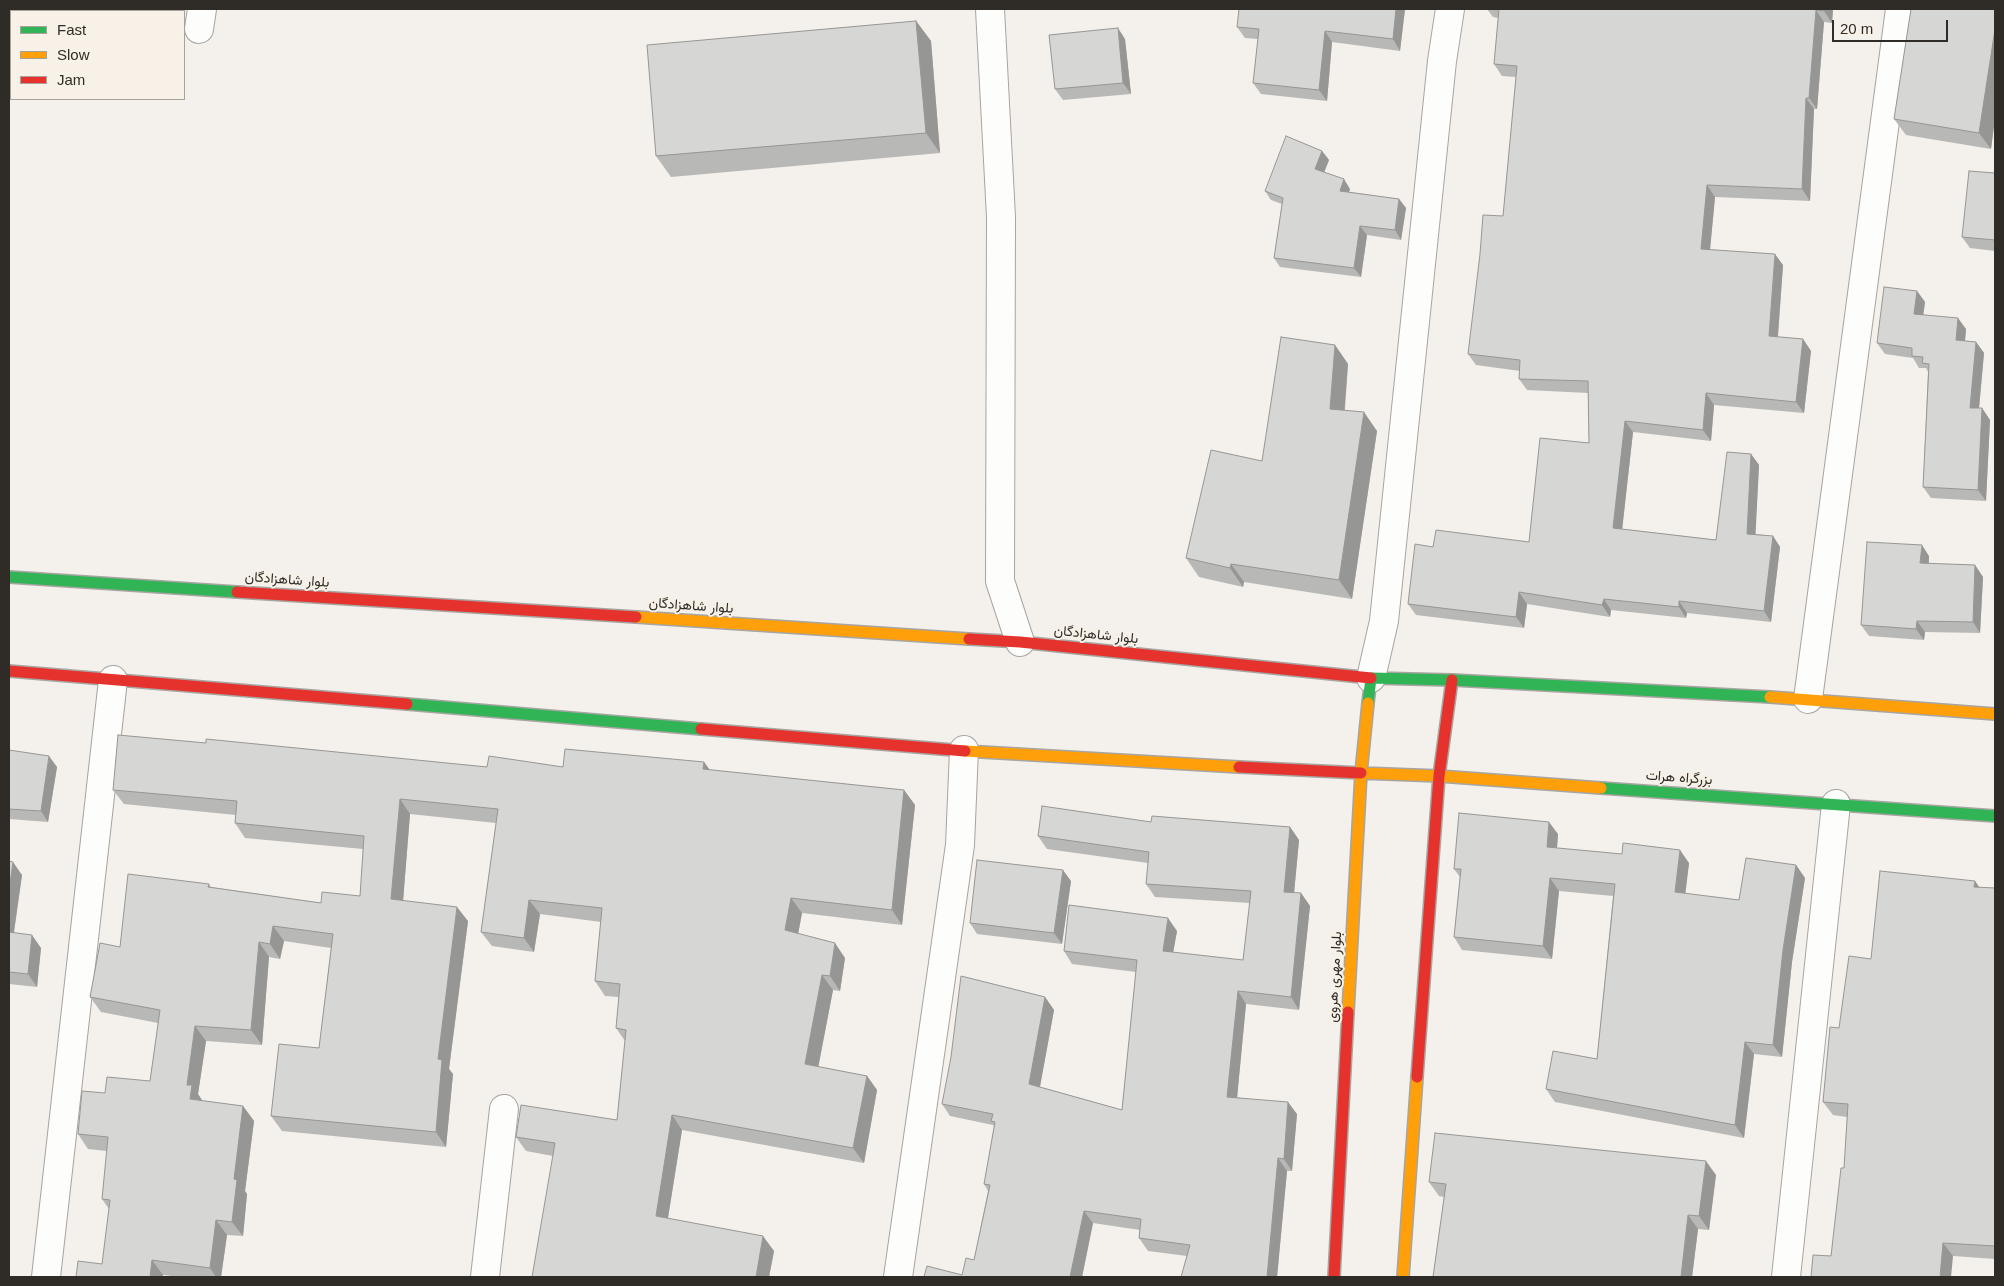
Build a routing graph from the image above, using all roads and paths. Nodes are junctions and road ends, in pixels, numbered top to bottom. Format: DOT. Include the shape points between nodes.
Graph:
graph roads {
  1 [pos="990,9"];
  2 [pos="1450,9"];
  3 [pos="1900,9"];
  4 [pos="9,577"];
  5 [pos="1020,642"];
  6 [pos="9,671"];
  7 [pos="1371,678"];
  8 [pos="113,680"];
  9 [pos="1452,680"];
  10 [pos="1808,699"];
  11 [pos="1995,714"];
  12 [pos="964,750"];
  13 [pos="1362,773"];
  14 [pos="1438,776"];
  15 [pos="1836,804"];
  16 [pos="1995,816"];
  17 [pos="504,1109"];
  18 [pos="46,1277"];
  19 [pos="485,1277"];
  20 [pos="898,1277"];
  21 [pos="1334,1277"];
  22 [pos="1403,1277"];
  23 [pos="1786,1277"];
  1 -- 5 [label="street" via="1001,217 1000,581"];
  2 -- 7 [label="street" via="1384,621"];
  3 -- 10 [label="street"];
  4 -- 5 [label="main road, بلوار شاهزادگان"];
  5 -- 7 [label="main road, بلوار شاهزادگان"];
  6 -- 8 [label="main road"];
  7 -- 9 [label="main road"];
  7 -- 13 [label="main road, بلوار مهری هروی"];
  8 -- 12 [label="main road"];
  8 -- 18 [label="street"];
  9 -- 10 [label="main road"];
  9 -- 14 [label="main road"];
  10 -- 11 [label="main road"];
  12 -- 13 [label="main road"];
  12 -- 20 [label="street" via="960,845"];
  13 -- 14 [label="main road, بزرگراه هرات"];
  13 -- 21 [label="main road, بلوار مهری هروی"];
  14 -- 15 [label="main road, بزرگراه هرات"];
  14 -- 22 [label="main road"];
  15 -- 16 [label="main road, بزرگراه هرات"];
  15 -- 23 [label="street"];
  17 -- 19 [label="street"];
}
